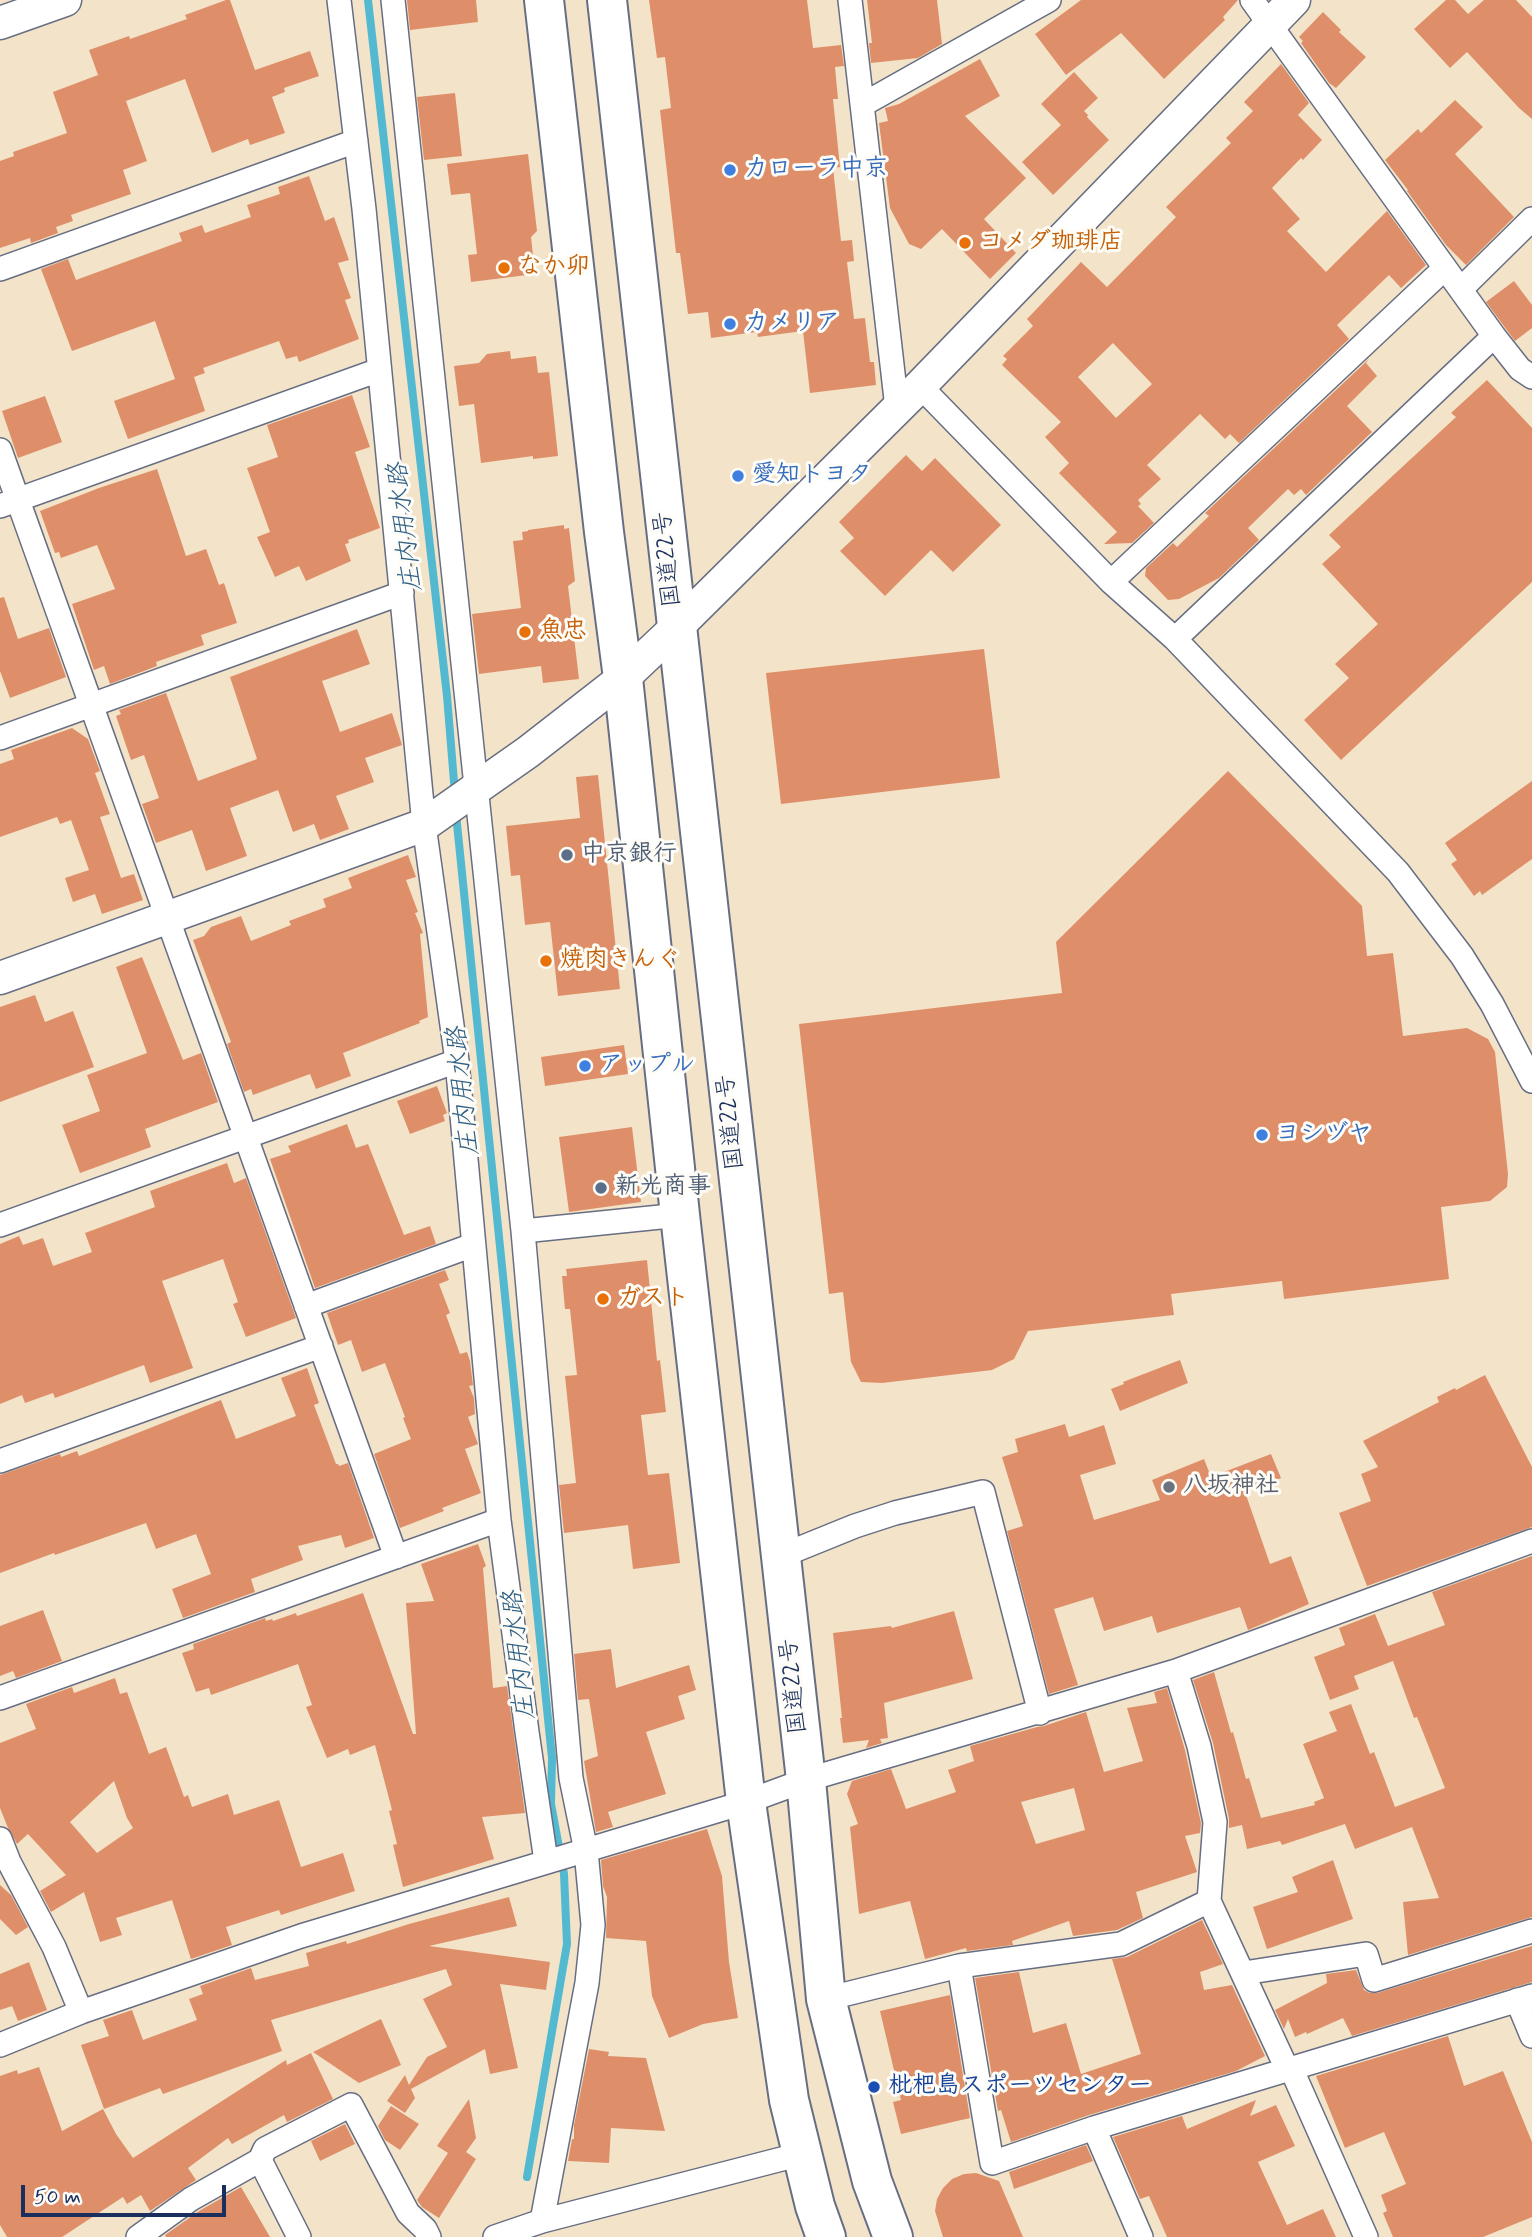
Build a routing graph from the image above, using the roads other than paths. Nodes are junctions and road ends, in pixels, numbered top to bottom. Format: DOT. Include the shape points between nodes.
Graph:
graph roads {
  1 [pos="65,0"];
  2 [pos="338,0"];
  3 [pos="393,0"];
  4 [pos="544,0"];
  5 [pos="607,0"];
  6 [pos="850,0"];
  7 [pos="1049,0"];
  8 [pos="1252,0"];
  9 [pos="1294,0"];
  10 [pos="0,23"];
  11 [pos="1270,26"];
  12 [pos="862,105"];
  13 [pos="356,141"];
  14 [pos="1532,219"];
  15 [pos="1445,268"];
  16 [pos="0,269"];
  17 [pos="1461,289"];
  18 [pos="1494,335"];
  19 [pos="379,370"];
  20 [pos="1532,377"];
  21 [pos="920,386"];
  22 [pos="897,408"];
  23 [pos="0,450"];
  24 [pos="9,503"];
  25 [pos="1111,582"];
  26 [pos="402,593"];
  27 [pos="677,627"];
  28 [pos="1175,639"];
  29 [pos="624,678"];
  30 [pos="91,705"];
  31 [pos="0,738"];
  32 [pos="473,792"];
  33 [pos="427,823"];
  34 [pos="168,918"];
  35 [pos="0,978"];
  36 [pos="457,1061"];
  37 [pos="1532,1081"];
  38 [pos="246,1137"];
  39 [pos="680,1215"];
  40 [pos="0,1226"];
  41 [pos="523,1231"];
  42 [pos="473,1245"];
  43 [pos="306,1306"];
  44 [pos="321,1346"];
  45 [pos="0,1461"];
  46 [pos="499,1520"];
  47 [pos="1532,1541"];
  48 [pos="781,1556"];
  49 [pos="396,1557"];
  50 [pos="1176,1671"];
  51 [pos="0,1698"];
  52 [pos="1040,1713"];
  53 [pos="806,1780"];
  54 [pos="746,1802"];
  55 [pos="0,1839"];
  56 [pos="583,1852"];
  57 [pos="548,1861"];
  58 [pos="1209,1901"];
  59 [pos="1532,1931"];
  60 [pos="959,1966"];
  61 [pos="1244,1973"];
  62 [pos="1525,1998"];
  63 [pos="826,1999"];
  64 [pos="81,2012"];
  65 [pos="1532,2036"];
  66 [pos="0,2045"];
  67 [pos="1289,2069"];
  68 [pos="1094,2128"];
  69 [pos="801,2154"];
  70 [pos="260,2160"];
  71 [pos="542,2221"];
  72 [pos="138,2237"];
  73 [pos="299,2237"];
  74 [pos="429,2237"];
  75 [pos="495,2237"];
  76 [pos="826,2237"];
  77 [pos="893,2237"];
  78 [pos="1141,2237"];
  79 [pos="1366,2237"];
  1 -- 10 [label="street"];
  2 -- 13 [label="street"];
  3 -- 32 [label="street"];
  4 -- 29 [label="highway"];
  5 -- 27 [label="highway, 国道22号"];
  6 -- 12 [label="street"];
  7 -- 12 [label="street"];
  8 -- 11 [label="street"];
  9 -- 11 [label="street"];
  11 -- 15 [label="street"];
  11 -- 21 [label="street"];
  12 -- 22 [label="street"];
  13 -- 16 [label="street"];
  13 -- 19 [label="street"];
  14 -- 17 [label="street"];
  15 -- 17 [label="street"];
  15 -- 25 [label="street"];
  17 -- 18 [label="street"];
  18 -- 20 [label="street" via="1520,369"];
  18 -- 28 [label="street"];
  19 -- 24 [label="street"];
  19 -- 26 [label="street"];
  21 -- 22 [label="street"];
  21 -- 25 [label="street"];
  22 -- 27 [label="street"];
  23 -- 24 [label="street"];
  24 -- 30 [label="street"];
  25 -- 28 [label="street"];
  26 -- 30 [label="street"];
  26 -- 33 [label="street"];
  27 -- 29 [label="street"];
  27 -- 48 [label="highway, 国道22号"];
  28 -- 37 [label="street" via="1398,872 1462,957"];
  29 -- 32 [label="street"];
  29 -- 39 [label="highway"];
  30 -- 31 [label="street"];
  30 -- 34 [label="street"];
  32 -- 33 [label="street"];
  32 -- 41 [label="street"];
  33 -- 34 [label="street"];
  33 -- 36 [label="street"];
  34 -- 35 [label="street"];
  34 -- 38 [label="street"];
  36 -- 38 [label="street"];
  36 -- 42 [label="street"];
  38 -- 40 [label="street"];
  38 -- 43 [label="street"];
  39 -- 41 [label="street"];
  39 -- 54 [label="highway"];
  41 -- 56 [label="street" via="571,1778"];
  42 -- 43 [label="street"];
  42 -- 46 [label="street"];
  43 -- 44 [label="street"];
  44 -- 45 [label="street"];
  44 -- 49 [label="street"];
  46 -- 49 [label="street"];
  46 -- 57 [label="street"];
  47 -- 50 [label="street"];
  48 -- 52 [label="street" via="885,1516 983,1492"];
  48 -- 53 [label="highway, 国道22号"];
  49 -- 51 [label="street"];
  50 -- 52 [label="street"];
  50 -- 58 [label="street" via="1199,1746 1215,1822"];
  52 -- 53 [label="street"];
  53 -- 54 [label="street"];
  53 -- 63 [label="highway, 国道22号"];
  54 -- 56 [label="street"];
  54 -- 69 [label="highway" via="789,2100"];
  55 -- 64 [label="street"];
  56 -- 57 [label="street"];
  56 -- 71 [label="street" via="593,1925 587,1983"];
  57 -- 64 [label="street" via="301,1936"];
  58 -- 60 [label="street" via="1121,1944"];
  58 -- 61 [label="street"];
  59 -- 61 [label="street" via="1374,1980 1366,1954"];
  60 -- 63 [label="street"];
  60 -- 68 [label="street" via="992,2163"];
  61 -- 67 [label="street"];
  62 -- 65 [label="street"];
  62 -- 67 [label="street"];
  63 -- 77 [label="highway, 国道22号" via="872,2181"];
  64 -- 66 [label="street"];
  67 -- 68 [label="street"];
  67 -- 79 [label="street"];
  68 -- 78 [label="street"];
  69 -- 71 [label="street"];
  69 -- 76 [label="highway"];
  70 -- 72 [label="street" via="191,2199"];
  70 -- 73 [label="street"];
  70 -- 74 [label="street" via="265,2149 351,2105 408,2213"];
  71 -- 75 [label="street"];
}
